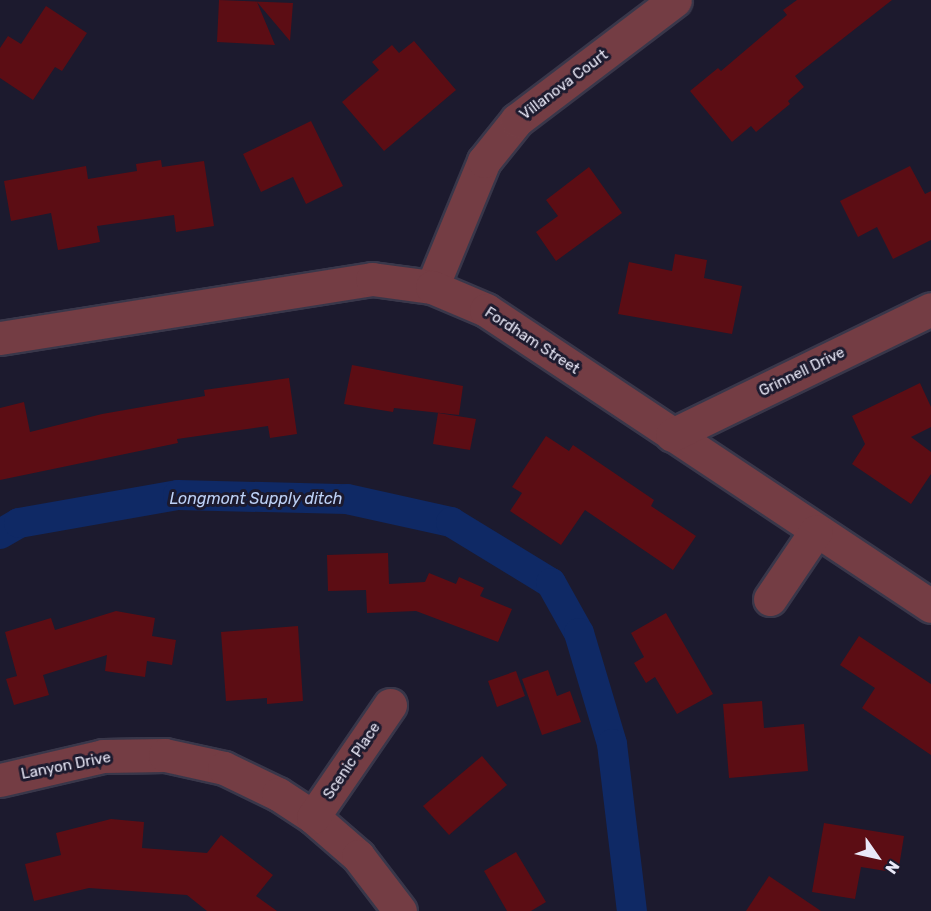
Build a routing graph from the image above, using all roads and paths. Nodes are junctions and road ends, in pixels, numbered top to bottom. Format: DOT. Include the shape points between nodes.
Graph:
graph roads {
  1 [pos="675,0"];
  2 [pos="432,287"];
  3 [pos="931,309"];
  4 [pos="0,338"];
  5 [pos="672,435"];
  6 [pos="816,531"];
  7 [pos="770,599"];
  8 [pos="931,606"];
  9 [pos="390,705"];
  10 [pos="0,780"];
  11 [pos="314,817"];
  12 [pos="400,911"];
  1 -- 2 [label="street, Villanova Court" via="518,120 484,161"];
  2 -- 4 [label="street, Fordham Street" via="372,279"];
  2 -- 5 [label="street, Fordham Street" via="486,310"];
  3 -- 5 [label="street, Grinnell Drive"];
  5 -- 6 [label="street, Fordham Street"];
  6 -- 7 [label="street"];
  6 -- 8 [label="street, Fordham Street"];
  9 -- 11 [label="street, Scenic Place"];
  10 -- 11 [label="street, Lanyon Drive" via="103,756 165,755 224,768"];
  11 -- 12 [label="street, Lanyon Drive" via="358,856"];
}
